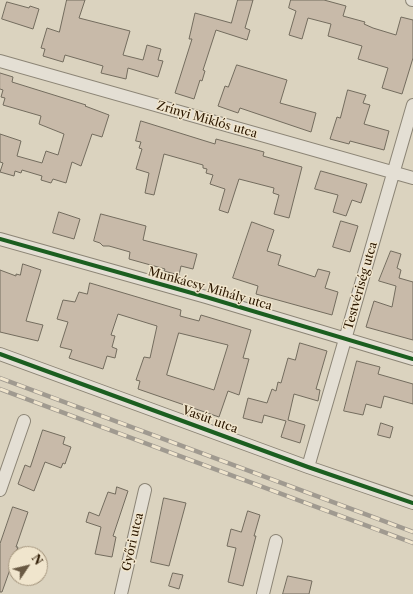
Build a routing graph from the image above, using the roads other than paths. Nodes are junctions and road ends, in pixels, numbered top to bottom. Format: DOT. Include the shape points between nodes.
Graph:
graph roads {
  1 [pos="0,61"];
  2 [pos="413,104"];
  3 [pos="393,172"];
  4 [pos="413,178"];
  5 [pos="0,239"];
  6 [pos="346,340"];
  7 [pos="0,354"];
  8 [pos="413,359"];
  9 [pos="24,421"];
  10 [pos="308,467"];
  11 [pos="0,490"];
  12 [pos="145,490"];
  13 [pos="413,503"];
  14 [pos="276,541"];
  15 [pos="122,594"];
  16 [pos="263,594"];
  1 -- 3 [label="street, Zrínyi Miklós utca"];
  2 -- 3 [label="street, Testvériség utca"];
  3 -- 4 [label="street, Zrínyi Miklós utca"];
  3 -- 6 [label="street, Testvériség utca"];
  5 -- 6 [label="street, Munkácsy Mihály utca" via="206,297"];
  6 -- 8 [label="street, Munkácsy Mihály utca"];
  6 -- 10 [label="street, Testvériség utca"];
  7 -- 10 [label="street, Vasút utca"];
  9 -- 11 [label="street"];
  10 -- 13 [label="street, Vasút utca"];
  12 -- 15 [label="street, Győri utca"];
  14 -- 16 [label="street"];
}
